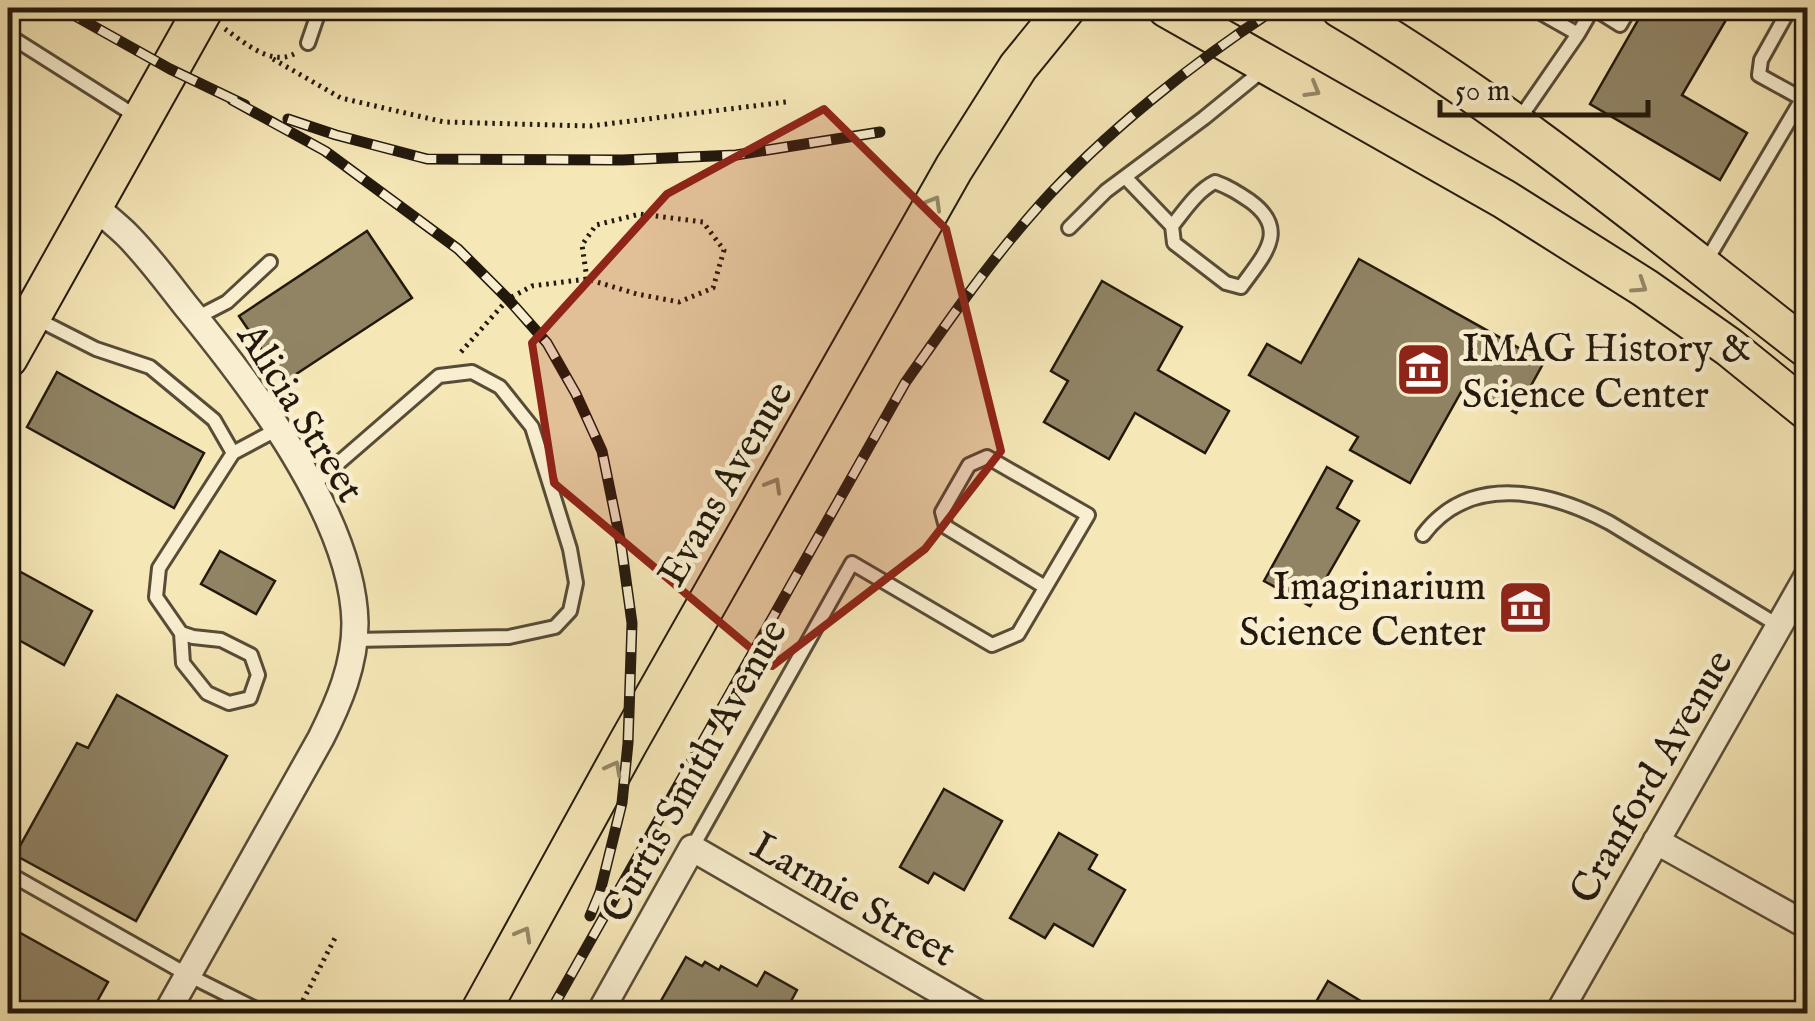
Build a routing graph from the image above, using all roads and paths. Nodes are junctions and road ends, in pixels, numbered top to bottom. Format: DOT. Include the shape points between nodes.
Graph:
graph roads {
  1 [pos="320,8"];
  2 [pos="1066,8"];
  3 [pos="1167,8"];
  4 [pos="1340,8"];
  5 [pos="1532,8"];
  6 [pos="1630,8"];
  7 [pos="1790,8"];
  8 [pos="203,10"];
  9 [pos="1578,34"];
  10 [pos="8,35"];
  11 [pos="308,43"];
  12 [pos="274,59"];
  13 [pos="1268,65"];
  14 [pos="1805,100"];
  15 [pos="786,102"];
  16 [pos="141,119"];
  17 [pos="1516,122"];
  18 [pos="1124,177"];
  19 [pos="93,206"];
  20 [pos="1172,226"];
  21 [pos="1069,228"];
  22 [pos="270,262"];
  23 [pos="1703,268"];
  24 [pos="587,279"];
  25 [pos="31,316"];
  26 [pos="196,318"];
  27 [pos="1808,349"];
  28 [pos="8,358"];
  29 [pos="439,376"];
  30 [pos="1808,411"];
  31 [pos="278,429"];
  32 [pos="233,454"];
  33 [pos="312,486"];
  34 [pos="1423,534"];
  35 [pos="1808,574"];
  36 [pos="1046,587"];
  37 [pos="1778,626"];
  38 [pos="181,633"];
  39 [pos="354,640"];
  40 [pos="1656,840"];
  41 [pos="692,848"];
  42 [pos="8,874"];
  43 [pos="1808,926"];
  44 [pos="337,934"];
  45 [pos="188,976"];
  46 [pos="166,1014"];
  47 [pos="266,1014"];
  48 [pos="296,1014"];
  49 [pos="479,1014"];
  50 [pos="599,1014"];
  51 [pos="979,1014"];
  52 [pos="1558,1014"];
  1 -- 11 [label="lane"];
  49 -- 2 [label="main road, Evans Avenue, one-way" via="954,168 1018,67"];
  3 -- 13 [label="main road"];
  4 -- 17 [label="main road"];
  5 -- 9 [label="lane"];
  6 -- 9 [label="lane" via="1620,25 1593,8"];
  7 -- 14 [label="lane" via="1760,60 1759,75"];
  8 -- 12 [label="path"];
  8 -- 16 [label="main road"];
  9 -- 17 [label="lane"];
  10 -- 16 [label="lane"];
  11 -- 12 [label="path" via="290,58"];
  12 -- 15 [label="path" via="341,98 444,122 590,126"];
  13 -- 18 [label="lane"];
  13 -- 30 [label="main road, one-way" via="1645,288"];
  14 -- 23 [label="lane"];
  16 -- 19 [label="main road"];
  17 -- 23 [label="main road"];
  18 -- 20 [label="lane"];
  18 -- 21 [label="lane"];
  19 -- 25 [label="main road"];
  19 -- 26 [label="street, Alicia Street" via="128,236"];
  20 -- 20 [label="lane" via="1174,243 1226,283 1242,287 1272,234 1264,212 1216,182"];
  22 -- 26 [label="lane" via="227,302"];
  23 -- 27 [label="main road"];
  24 -- 24 [label="path" via="680,302 713,288 724,250 703,222 640,214 596,225 582,246"];
  24 -- 29 [label="path" via="532,286 508,298"];
  25 -- 28 [label="main road"];
  25 -- 32 [label="lane" via="96,349 150,366 214,420"];
  26 -- 31 [label="street, Alicia Street"];
  29 -- 33 [label="lane"];
  29 -- 39 [label="lane" via="472,372 500,387 532,426 570,549 576,583 570,610 555,627 510,638"];
  31 -- 32 [label="lane"];
  31 -- 33 [label="street, Alicia Street"];
  32 -- 38 [label="lane" via="159,568 156,596"];
  33 -- 39 [label="street, Alicia Street" via="343,558"];
  34 -- 37 [label="lane" via="1464,502 1504,494 1546,497 1610,523"];
  35 -- 37 [label="street, Cranford Avenue"];
  36 -- 36 [label="lane" via="1088,515 987,457 969,465 942,512 946,527"];
  36 -- 41 [label="lane, Curtis Smith Avenue" via="1018,634 992,645 852,563"];
  37 -- 40 [label="street, Cranford Avenue"];
  38 -- 38 [label="lane" via="183,664 208,694 229,702 250,698 258,675 251,655 221,640"];
  39 -- 45 [label="street, Alicia Street" via="342,696"];
  40 -- 43 [label="street"];
  40 -- 52 [label="street, Cranford Avenue"];
  41 -- 50 [label="street, Curtis Smith Avenue"];
  41 -- 51 [label="street, Larmie Street"];
  42 -- 45 [label="lane"];
  44 -- 48 [label="path"];
  45 -- 46 [label="street, Alicia Street"];
  45 -- 47 [label="lane"];
}
